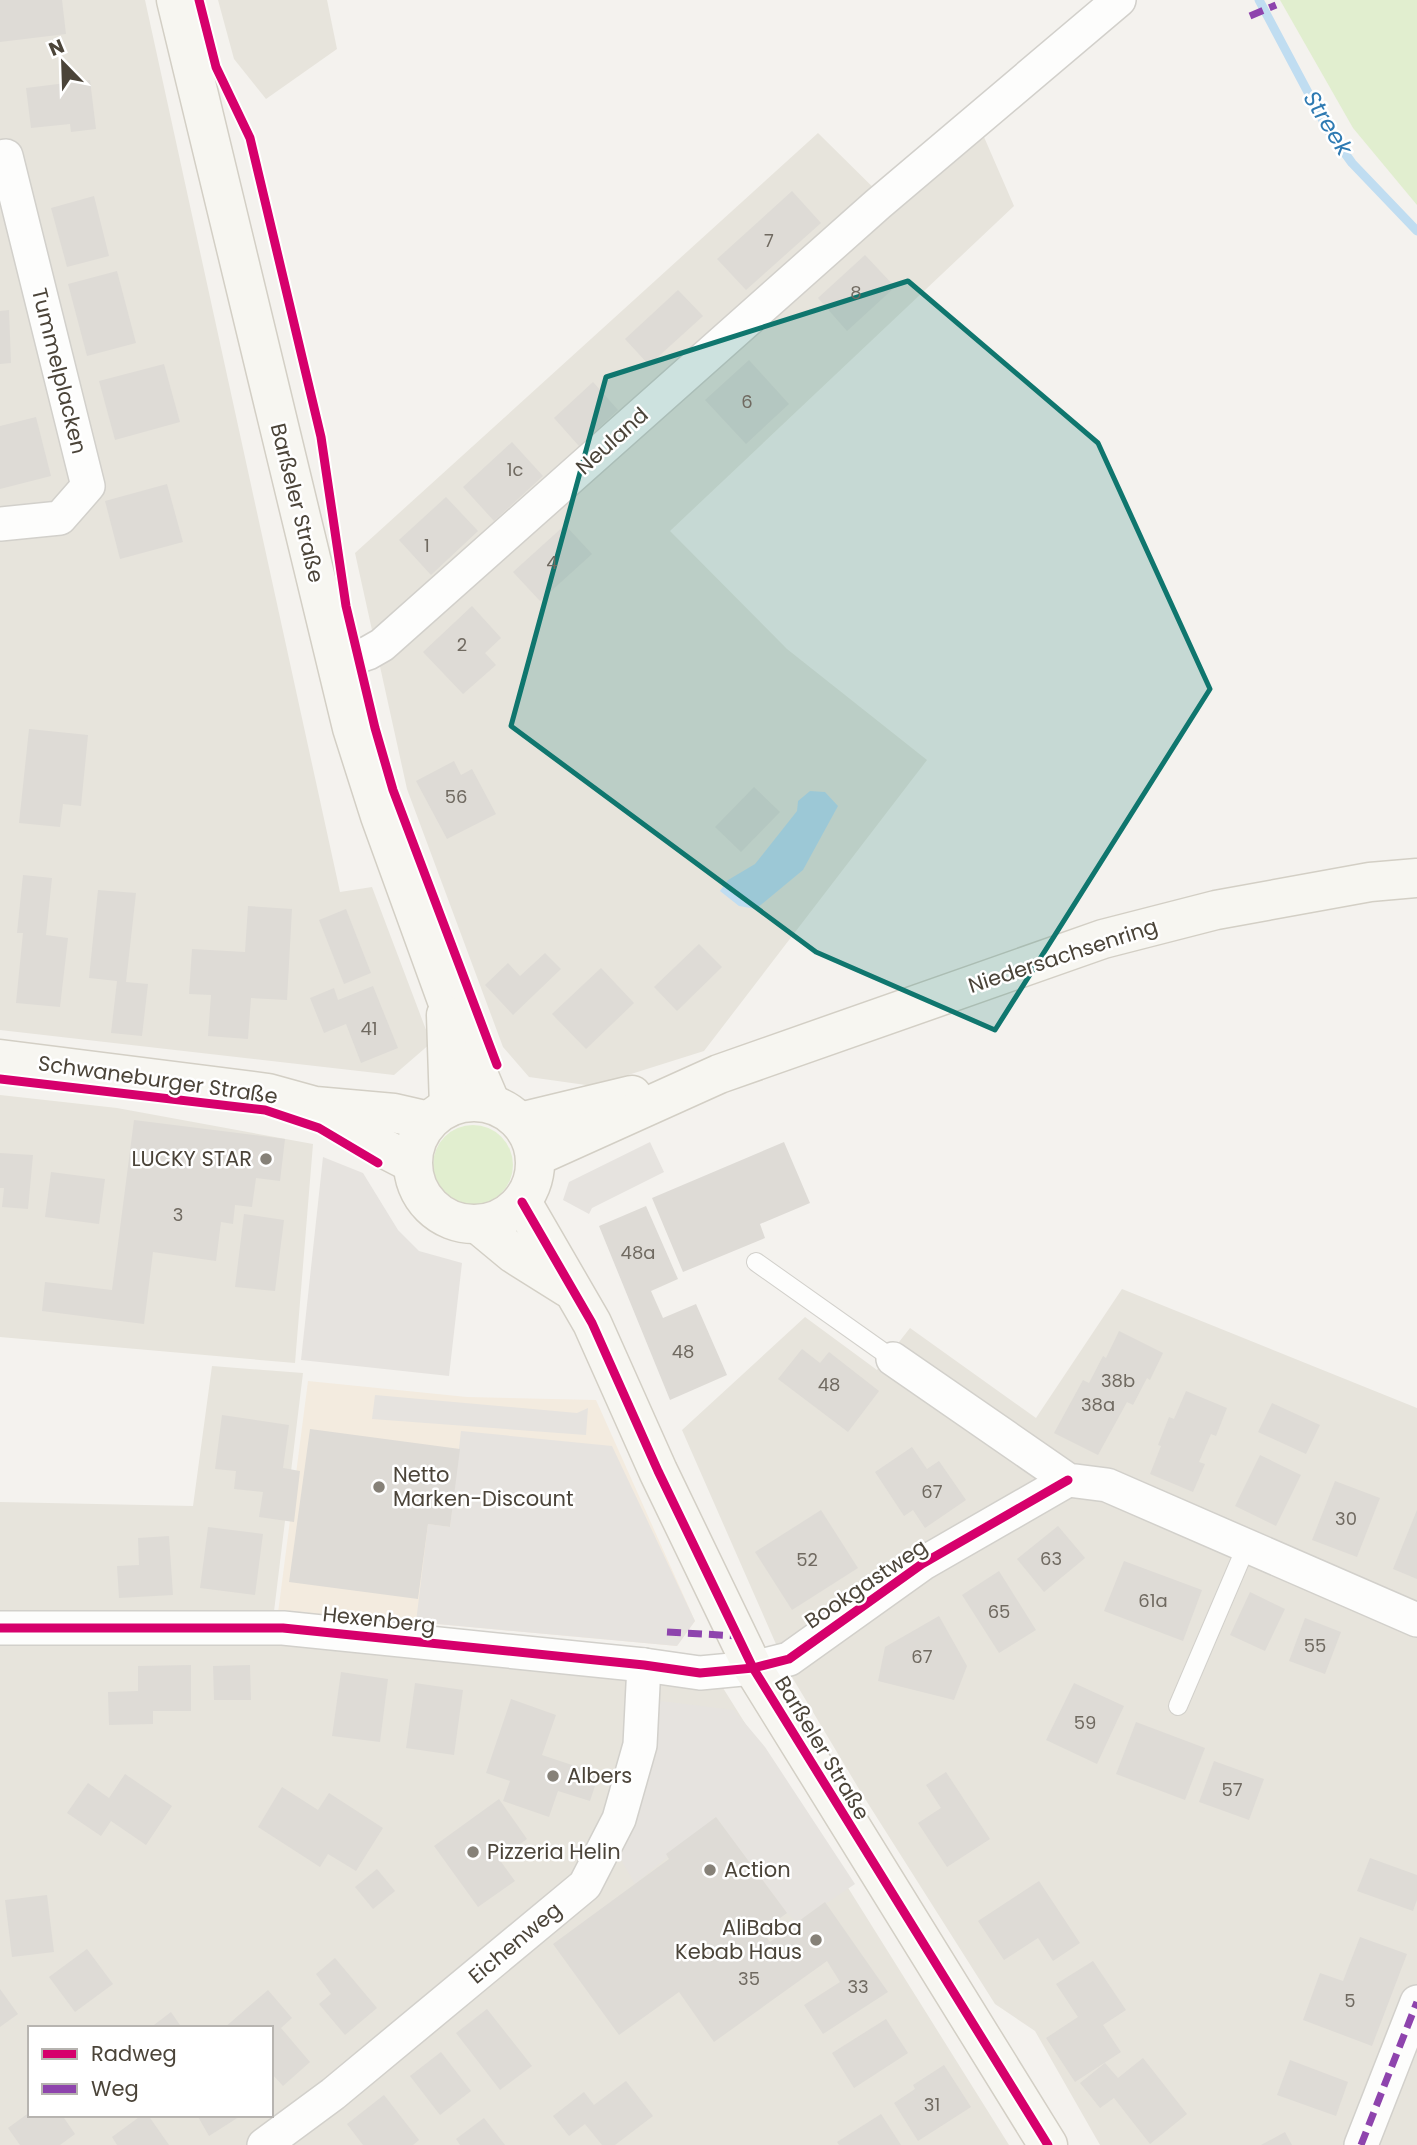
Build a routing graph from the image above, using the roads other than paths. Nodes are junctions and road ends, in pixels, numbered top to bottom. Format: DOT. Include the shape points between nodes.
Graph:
graph roads {
  1 [pos="176,0"];
  2 [pos="1119,0"];
  3 [pos="3,156"];
  4 [pos="0,524"];
  5 [pos="336,664"];
  6 [pos="1417,878"];
  7 [pos="446,998"];
  8 [pos="0,1059"];
  9 [pos="719,1074"];
  10 [pos="315,1105"];
  11 [pos="505,1113"];
  12 [pos="439,1114"];
  13 [pos="536,1157"];
  14 [pos="412,1163"];
  15 [pos="522,1202"];
  16 [pos="479,1224"];
  17 [pos="756,1262"];
  18 [pos="573,1291"];
  19 [pos="893,1359"];
  20 [pos="1068,1479"];
  21 [pos="1246,1546"];
  22 [pos="1417,1620"];
  23 [pos="0,1628"];
  24 [pos="644,1665"];
  25 [pos="753,1668"];
  26 [pos="1178,1706"];
  27 [pos="1417,2002"];
  28 [pos="264,2145"];
  29 [pos="1048,2145"];
  30 [pos="1361,2145"];
  1 -- 5 [label="main road, Barßeler Straße"];
  2 -- 5 [label="street, Neuland" via="878,204 382,645"];
  3 -- 4 [label="street, Tummelplacken" via="88,486 60,518"];
  5 -- 7 [label="main road, Barßeler Straße" via="372,794"];
  6 -- 9 [label="main road, Niedersachsenring" via="1216,910 1103,939"];
  7 -- 11 [label="main road, Barßeler Straße"];
  7 -- 12 [label="main road, Barßeler Straße"];
  8 -- 10 [label="main road, Schwaneburger Straße" via="268,1093"];
  9 -- 11 [label="main road, Niedersachsenring"];
  9 -- 13 [label="main road, Niedersachsenring"];
  10 -- 12 [label="main road, Schwaneburger Straße"];
  10 -- 14 [label="main road, Schwaneburger Straße"];
  11 -- 12 [label="main road" via="469,1102"];
  11 -- 13 [label="main road" via="531,1139"];
  12 -- 14 [label="main road" via="420,1133"];
  13 -- 15 [label="main road" via="535,1173"];
  14 -- 16 [label="main road" via="425,1201 440,1215 458,1223"];
  15 -- 16 [label="main road" via="503,1217"];
  15 -- 18 [label="main road, Barßeler Straße"];
  16 -- 18 [label="main road, Barßeler Straße" via="514,1254"];
  17 -- 19 [label="lane"];
  18 -- 25 [label="main road, Barßeler Straße"];
  19 -- 20 [label="street"];
  20 -- 21 [label="street" via="1107,1485"];
  20 -- 25 [label="street, Bookgastweg" via="922,1564 789,1659"];
  21 -- 22 [label="street"];
  21 -- 26 [label="lane"];
  23 -- 24 [label="street, Hexenberg" via="283,1628"];
  24 -- 25 [label="street, Hexenberg" via="700,1673"];
  24 -- 28 [label="street, Eichenweg" via="640,1745 619,1819 584,1885 333,2094"];
  25 -- 29 [label="main road, Barßeler Straße"];
  27 -- 30 [label="street"];
}
